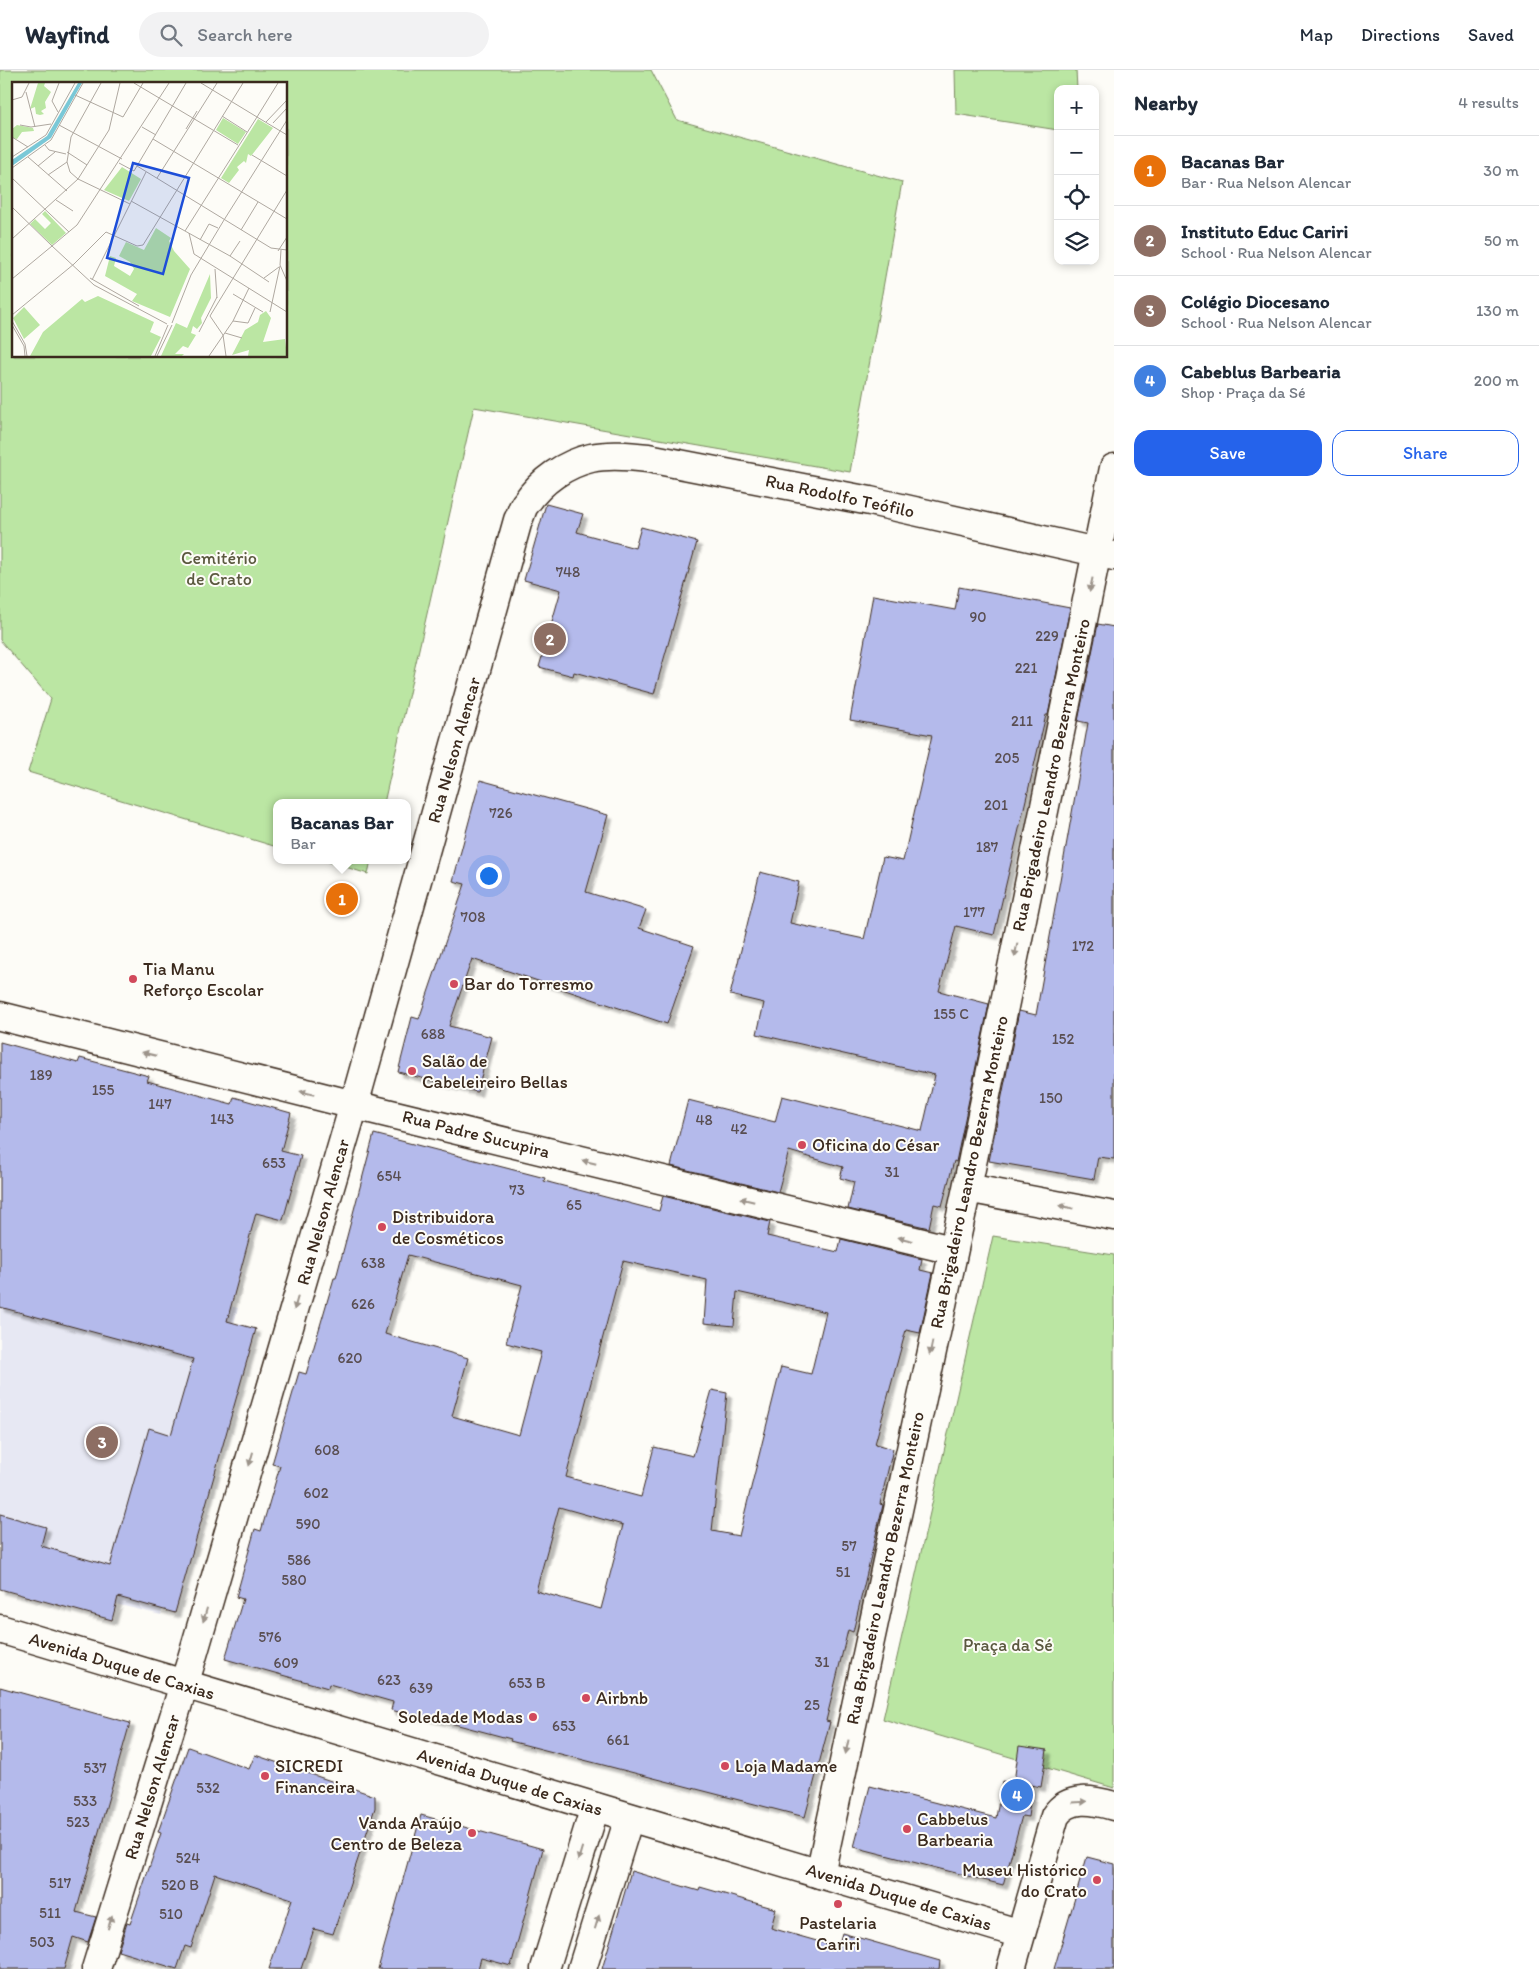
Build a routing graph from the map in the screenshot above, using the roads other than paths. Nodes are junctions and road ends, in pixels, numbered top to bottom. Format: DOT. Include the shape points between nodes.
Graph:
graph roads {
  1 [pos="565,467"];
  2 [pos="1114,468"];
  3 [pos="1105,555"];
  4 [pos="0,1016"];
  5 [pos="354,1105"];
  6 [pos="966,1188"];
  7 [pos="1114,1216"];
  8 [pos="952,1250"];
  9 [pos="0,1630"];
  10 [pos="184,1685"];
  11 [pos="1114,1806"];
  12 [pos="594,1807"];
  13 [pos="629,1818"];
  14 [pos="820,1874"];
  15 [pos="1021,1934"];
  16 [pos="96,1969"];
  17 [pos="545,1969"];
  18 [pos="582,1969"];
  19 [pos="1011,1969"];
  1 -- 3 [label="street, Rua Rodolfo Teófilo" via="592,458 648,458 870,501"];
  1 -- 5 [label="street, Rua Nelson Alencar" via="542,484 525,503 518,520"];
  2 -- 3 [label="street, Rua Brigadeiro Leandro Bezerra Monteiro"];
  3 -- 6 [label="street, Rua Brigadeiro Leandro Bezerra Monteiro, one-way"];
  5 -- 4 [label="street, Rua Padre Sucupira, one-way"];
  8 -- 5 [label="street, Rua Padre Sucupira, one-way"];
  5 -- 10 [label="street, Rua Nelson Alencar, one-way"];
  7 -- 6 [label="street, one-way"];
  6 -- 8 [label="street, Rua Brigadeiro Leandro Bezerra Monteiro"];
  8 -- 14 [label="street, Rua Brigadeiro Leandro Bezerra Monteiro, one-way"];
  9 -- 10 [label="street, Avenida Duque de Caxias"];
  10 -- 12 [label="street, Avenida Duque de Caxias"];
  16 -- 10 [label="street, Rua Nelson Alencar, one-way"];
  15 -- 11 [label="street, one-way" via="1052,1820 1062,1807 1072,1802"];
  12 -- 13 [label="street, Avenida Duque de Caxias"];
  12 -- 17 [label="street, one-way"];
  13 -- 14 [label="street, Avenida Duque de Caxias"];
  18 -- 13 [label="street, one-way"];
  14 -- 15 [label="street, Avenida Duque de Caxias"];
  15 -- 19 [label="street"];
}
